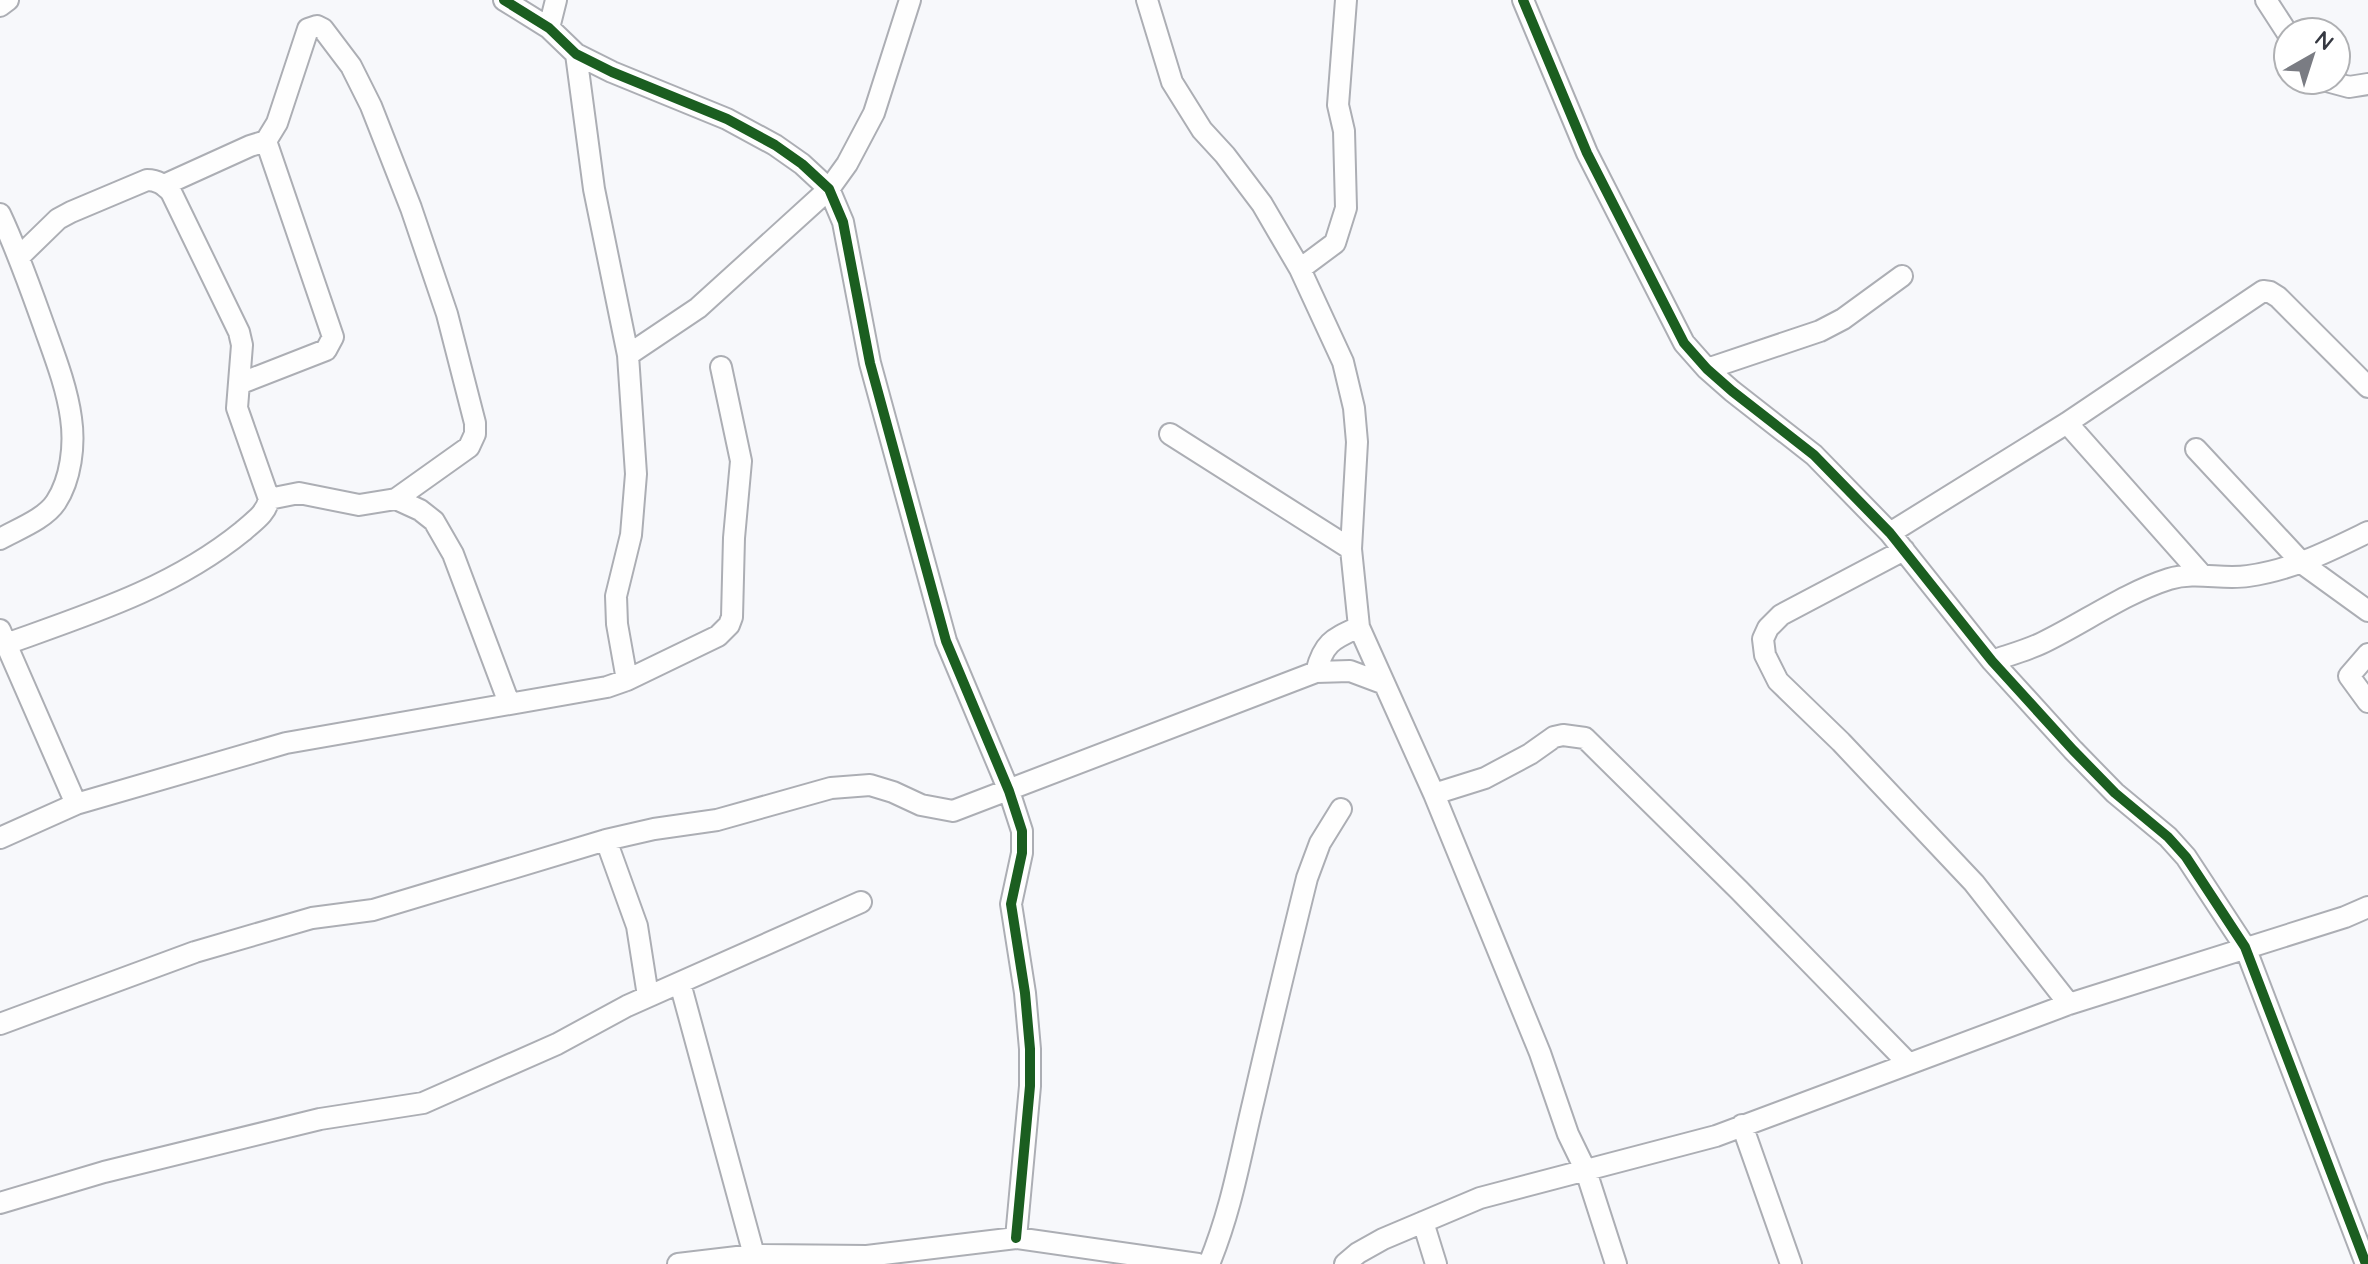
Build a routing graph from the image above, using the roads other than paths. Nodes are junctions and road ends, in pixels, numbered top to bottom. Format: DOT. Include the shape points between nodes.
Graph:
graph roads {
  1 [pos="8,0"];
  2 [pos="504,0"];
  3 [pos="556,0"];
  4 [pos="910,0"];
  5 [pos="1147,0"];
  6 [pos="1346,0"];
  7 [pos="1523,0"];
  8 [pos="0,6"];
  9 [pos="549,28"];
  10 [pos="576,54"];
  11 [pos="266,141"];
  12 [pos="164,185"];
  13 [pos="829,189"];
  14 [pos="0,214"];
  15 [pos="20,256"];
  16 [pos="1300,269"];
  17 [pos="1902,276"];
  18 [pos="628,355"];
  19 [pos="721,367"];
  20 [pos="1707,369"];
  21 [pos="239,384"];
  22 [pos="2368,387"];
  23 [pos="2067,423"];
  24 [pos="1170,434"];
  25 [pos="2196,449"];
  26 [pos="269,499"];
  27 [pos="396,499"];
  28 [pos="2368,532"];
  29 [pos="1890,533"];
  30 [pos="0,539"];
  31 [pos="1351,549"];
  32 [pos="1904,550"];
  33 [pos="2303,564"];
  34 [pos="2201,574"];
  35 [pos="2368,611"];
  36 [pos="1359,627"];
  37 [pos="3,637"];
  38 [pos="2368,654"];
  39 [pos="1992,661"];
  40 [pos="1316,672"];
  41 [pos="627,680"];
  42 [pos="1382,683"];
  43 [pos="2368,702"];
  44 [pos="509,703"];
  45 [pos="1009,791"];
  46 [pos="1434,794"];
  47 [pos="76,804"];
  48 [pos="1341,809"];
  49 [pos="0,838"];
  50 [pos="606,840"];
  51 [pos="861,902"];
  52 [pos="2368,907"];
  53 [pos="2245,947"];
  54 [pos="680,983"];
  55 [pos="648,996"];
  56 [pos="2069,1004"];
  57 [pos="4,1023"];
  58 [pos="0,1043"];
  59 [pos="1908,1063"];
  60 [pos="1742,1125"];
  61 [pos="1586,1171"];
  62 [pos="0,1203"];
  63 [pos="1423,1222"];
  64 [pos="1016,1238"];
  65 [pos="754,1255"];
  66 [pos="678,1264"];
  67 [pos="1198,1264"];
  68 [pos="1209,1264"];
  69 [pos="1345,1264"];
  70 [pos="1436,1264"];
  71 [pos="1616,1264"];
  72 [pos="1791,1264"];
  73 [pos="2366,1264"];
  1 -- 8 [label="street"];
  2 -- 9 [label="street"];
  3 -- 9 [label="street"];
  4 -- 13 [label="street" via="874,113"];
  5 -- 16 [label="street" via="1172,82 1202,130 1262,204"];
  6 -- 16 [label="street" via="1338,105 1346,208 1335,243"];
  7 -- 20 [label="street" via="1623,229 1684,343"];
  9 -- 10 [label="street"];
  10 -- 13 [label="street" via="751,131"];
  10 -- 18 [label="street" via="594,189"];
  11 -- 12 [label="street"];
  11 -- 21 [label="street" via="333,337 326,350"];
  11 -- 27 [label="street" via="308,29 317,26 351,66 371,106 447,314 475,423 469,447"];
  12 -- 15 [label="street" via="147,180 71,212"];
  12 -- 21 [label="street" via="239,332"];
  13 -- 18 [label="street" via="698,308"];
  13 -- 45 [label="street" via="843,222 870,363 946,641"];
  14 -- 15 [label="street"];
  15 -- 30 [label="street" via="55,359 71,418 72,447 67,479 56,502"];
  16 -- 31 [label="street" via="1343,362 1354,408"];
  17 -- 20 [label="street" via="1820,331"];
  18 -- 41 [label="street" via="636,474 631,535 616,596"];
  19 -- 41 [label="street" via="741,461 732,617 718,636"];
  20 -- 29 [label="street" via="1814,455"];
  21 -- 26 [label="street" via="237,408"];
  22 -- 23 [label="street" via="2278,297 2263,291"];
  23 -- 29 [label="street"];
  23 -- 34 [label="street"];
  24 -- 31 [label="street"];
  25 -- 33 [label="street"];
  26 -- 27 [label="street" via="299,493 359,505"];
  26 -- 37 [label="street" via="262,514 179,575 137,596"];
  27 -- 44 [label="street" via="434,521 453,554"];
  28 -- 33 [label="street"];
  29 -- 32 [label="street"];
  31 -- 36 [label="street"];
  32 -- 39 [label="street"];
  32 -- 56 [label="street" via="1781,615 1763,639 1765,655 1778,681 1974,883"];
  33 -- 34 [label="street" via="2246,577"];
  33 -- 35 [label="street"];
  34 -- 39 [label="street" via="2170,579 2041,644"];
  36 -- 40 [label="street" via="1329,643"];
  36 -- 42 [label="street"];
  37 -- 47 [label="street"];
  38 -- 43 [label="street" via="2349,676"];
  39 -- 53 [label="street" via="2115,793 2186,857"];
  40 -- 42 [label="street" via="1350,671"];
  40 -- 45 [label="street"];
  41 -- 44 [label="street"];
  42 -- 46 [label="street"];
  44 -- 47 [label="street" via="286,743"];
  45 -- 50 [label="street" via="953,811 870,785 831,788 717,820"];
  45 -- 64 [label="street" via="1022,831 1011,904 1030,1049"];
  46 -- 59 [label="street" via="1485,778 1554,737 1585,738"];
  46 -- 61 [label="street"];
  47 -- 49 [label="street"];
  48 -- 68 [label="street" via="1307,878 1236,1187"];
  50 -- 55 [label="street" via="637,926"];
  50 -- 57 [label="street" via="373,910 312,918 195,952"];
  51 -- 54 [label="street"];
  52 -- 53 [label="street"];
  53 -- 56 [label="street"];
  53 -- 73 [label="street"];
  54 -- 55 [label="street"];
  54 -- 65 [label="street"];
  55 -- 62 [label="street" via="557,1044 423,1103 320,1119"];
  56 -- 59 [label="street"];
  57 -- 58 [label="street"];
  59 -- 60 [label="street"];
  60 -- 61 [label="street"];
  60 -- 72 [label="street"];
  61 -- 63 [label="street" via="1480,1198"];
  61 -- 71 [label="street"];
  63 -- 69 [label="street"];
  63 -- 70 [label="street"];
  64 -- 65 [label="street" via="867,1256"];
  64 -- 67 [label="street"];
  65 -- 66 [label="street"];
}
